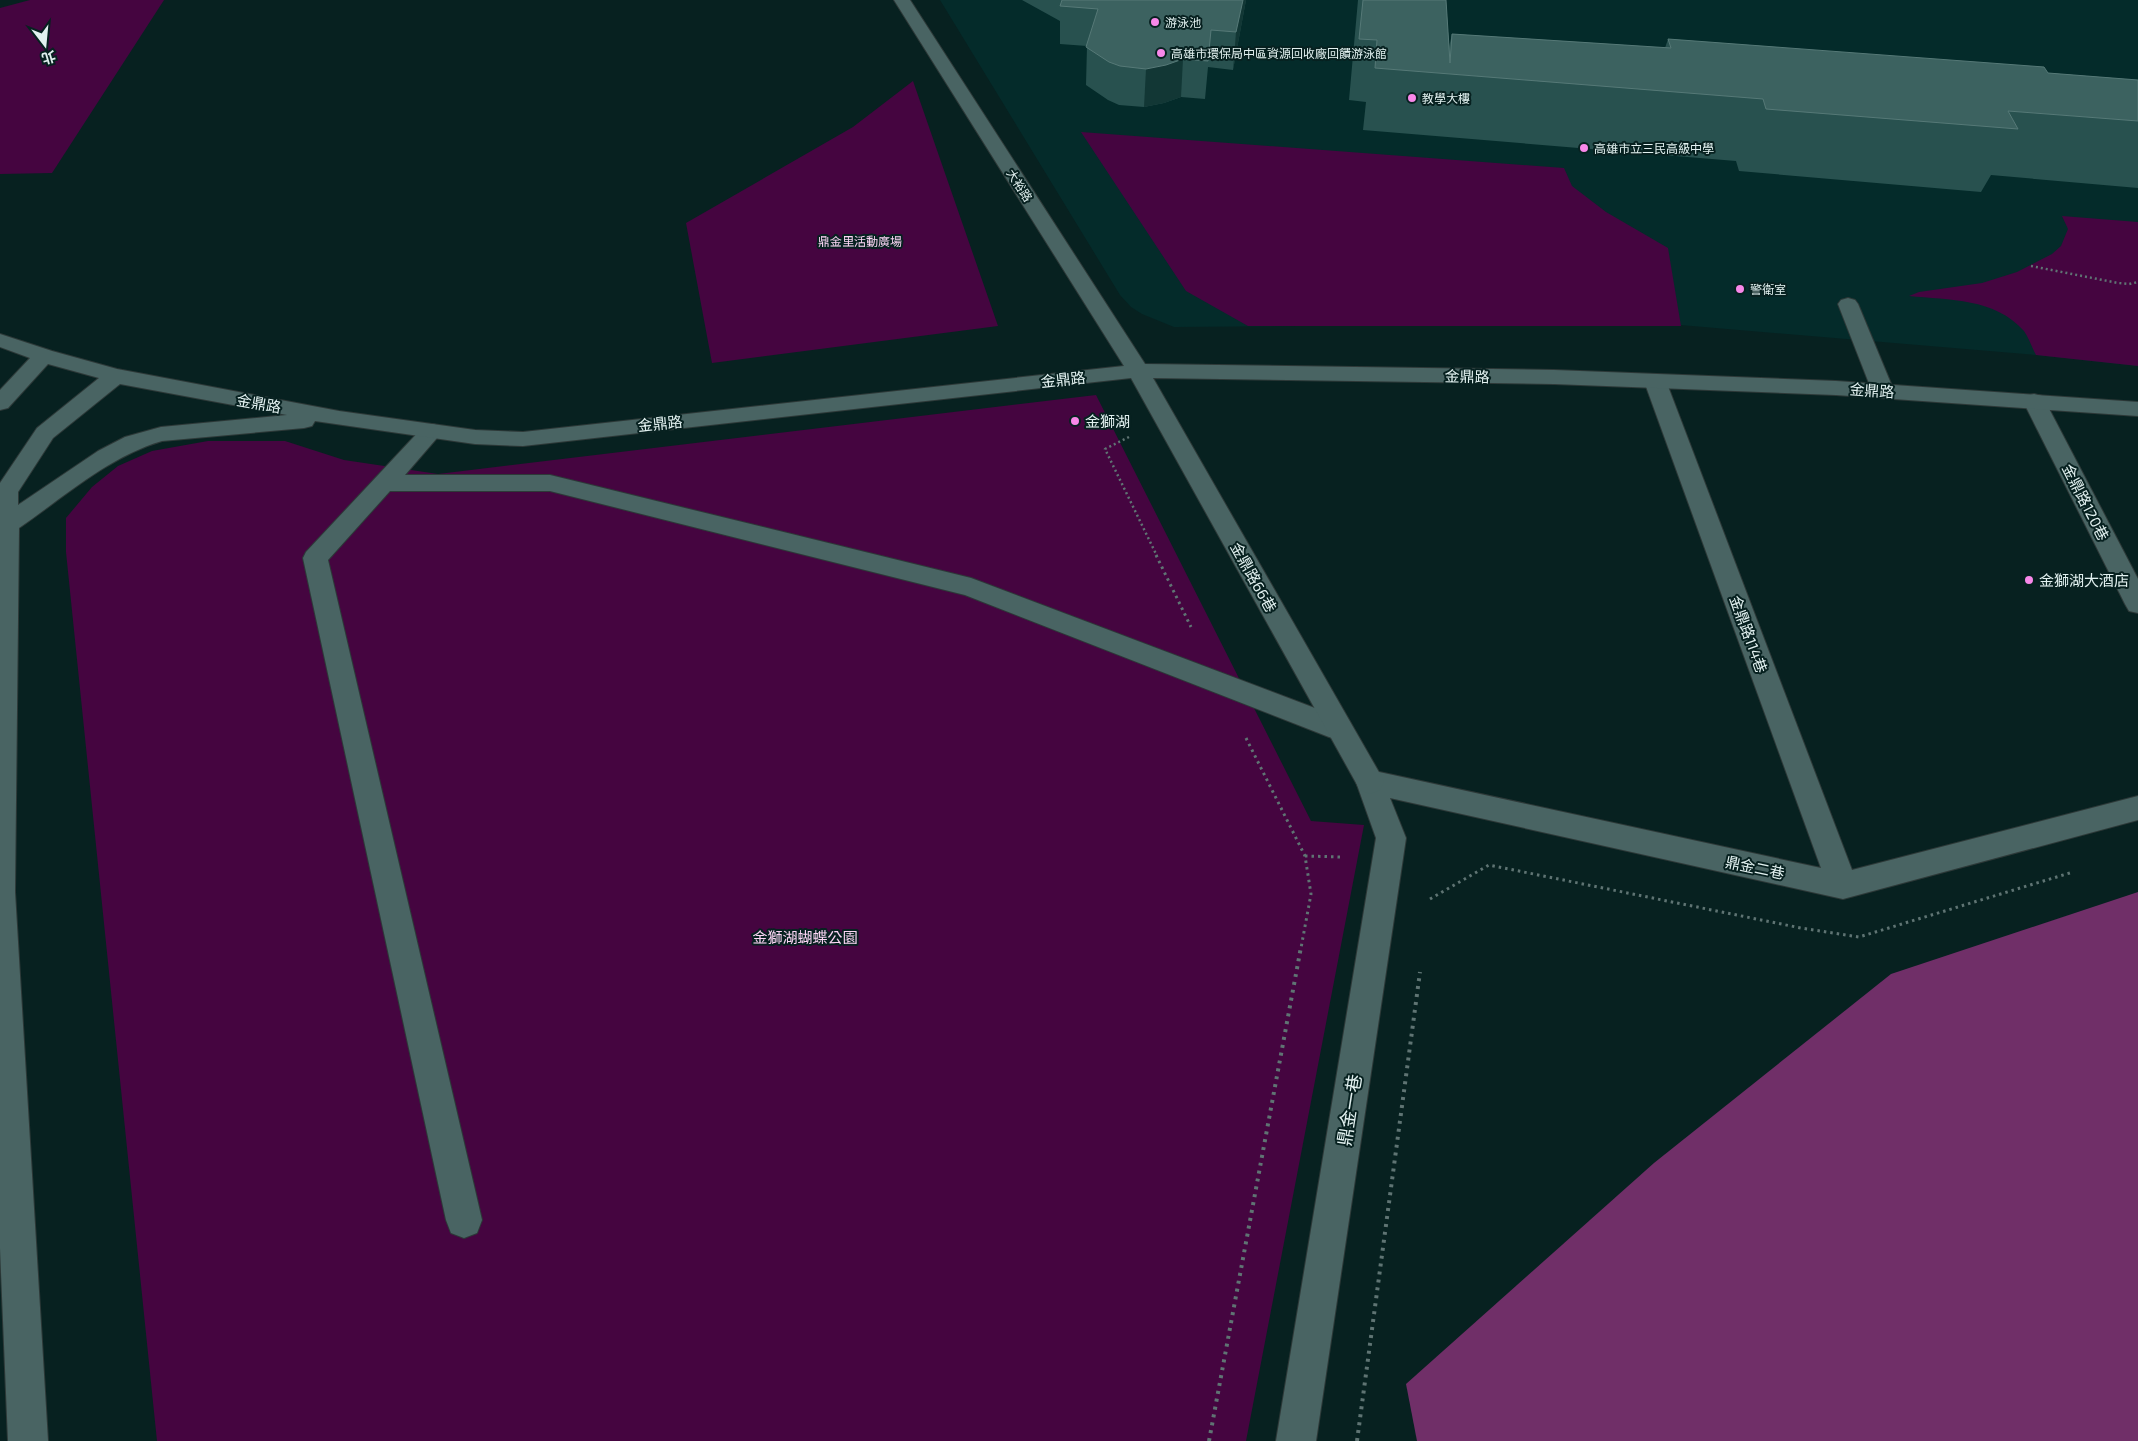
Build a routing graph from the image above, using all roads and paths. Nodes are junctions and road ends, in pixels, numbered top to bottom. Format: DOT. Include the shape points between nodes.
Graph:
graph roads {
  1 [pos="902,0"];
  2 [pos="2031,266"];
  3 [pos="2138,282"];
  4 [pos="1848,304"];
  5 [pos="0,340"];
  6 [pos="44,356"];
  7 [pos="1138,371"];
  8 [pos="116,376"];
  9 [pos="1655,381"];
  10 [pos="1883,391"];
  11 [pos="2034,401"];
  12 [pos="0,403"];
  13 [pos="2138,409"];
  14 [pos="338,418"];
  15 [pos="1165,419"];
  16 [pos="432,431"];
  17 [pos="384,483"];
  18 [pos="4,522"];
  19 [pos="2138,604"];
  20 [pos="1218,683"];
  21 [pos="1340,730"];
  22 [pos="1370,782"];
  23 [pos="2138,808"];
  24 [pos="2082,870"];
  25 [pos="1843,886"];
  26 [pos="0,893"];
  27 [pos="1429,907"];
  28 [pos="1421,966"];
  29 [pos="464,1220"];
  30 [pos="28,1441"];
  31 [pos="1209,1441"];
  32 [pos="1296,1441"];
  33 [pos="1356,1441"];
  1 -- 7 [label="street, 大裕路"];
  2 -- 3 [label="path" via="2118,283"];
  4 -- 10 [label="street"];
  5 -- 6 [label="street, 金鼎路"];
  6 -- 8 [label="street, 金鼎路"];
  6 -- 12 [label="street"];
  7 -- 9 [label="street, 金鼎路"];
  7 -- 15 [label="street, 金鼎路66巷"];
  7 -- 16 [label="street, 金鼎路" via="523,439"];
  8 -- 14 [label="street, 金鼎路"];
  8 -- 18 [label="street" via="45,433 6,492"];
  9 -- 10 [label="street, 金鼎路"];
  9 -- 25 [label="street, 金鼎路114巷"];
  10 -- 11 [label="street, 金鼎路"];
  11 -- 13 [label="street, 金鼎路"];
  11 -- 19 [label="street, 金鼎路120巷"];
  14 -- 16 [label="street, 金鼎路"];
  14 -- 18 [label="street" via="161,434 133,442"];
  15 -- 20 [label="path" via="1105,449"];
  15 -- 21 [label="street, 金鼎路66巷"];
  16 -- 17 [label="street"];
  17 -- 20 [label="street" via="550,483 971,588"];
  17 -- 29 [label="street" via="315,558"];
  18 -- 26 [label="street"];
  20 -- 21 [label="street"];
  20 -- 31 [label="path" via="1305,856 1311,894"];
  21 -- 22 [label="street, 金鼎路66巷"];
  22 -- 25 [label="street, 鼎金二巷"];
  22 -- 32 [label="street, 鼎金一巷" via="1391,838"];
  23 -- 25 [label="street, 鼎金二巷"];
  24 -- 27 [label="path" via="1859,937 1489,865 1430,897"];
  26 -- 30 [label="street"];
  28 -- 33 [label="path"];
}
